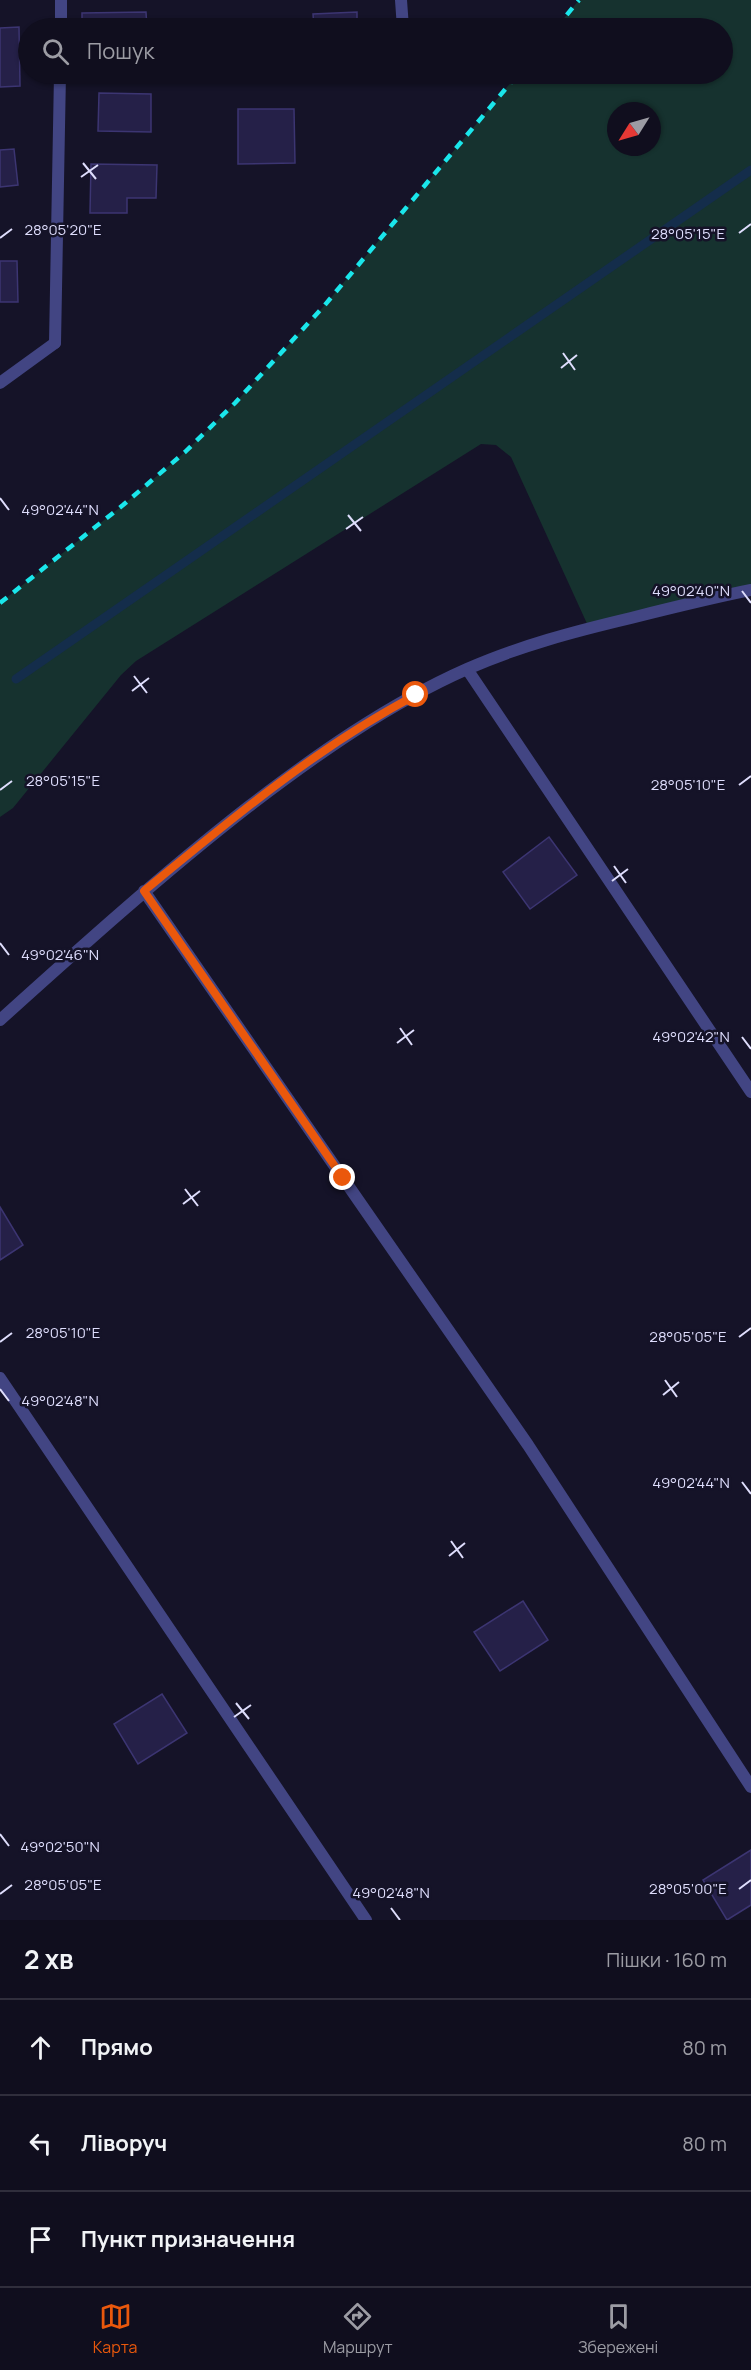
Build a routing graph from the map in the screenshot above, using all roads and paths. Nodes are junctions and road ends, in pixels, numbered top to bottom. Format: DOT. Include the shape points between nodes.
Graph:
graph roads {
  1 [pos="61,0"];
  2 [pos="401,3"];
  3 [pos="61,18"];
  4 [pos="402,18"];
  5 [pos="60,84"];
  6 [pos="0,383"];
  7 [pos="751,590"];
  8 [pos="467,669"];
  9 [pos="144,891"];
  10 [pos="0,1020"];
  11 [pos="751,1092"];
  12 [pos="0,1378"];
  13 [pos="751,1787"];
  14 [pos="366,1920"];
  1 -- 3 [label="street"];
  2 -- 4 [label="street"];
  5 -- 6 [label="street" via="55,343"];
  7 -- 8 [label="street" via="590,628"];
  8 -- 9 [label="street" via="399,704 311,760"];
  8 -- 11 [label="street"];
  9 -- 10 [label="street"];
  9 -- 13 [label="street" via="528,1445"];
  12 -- 14 [label="street"];
}
